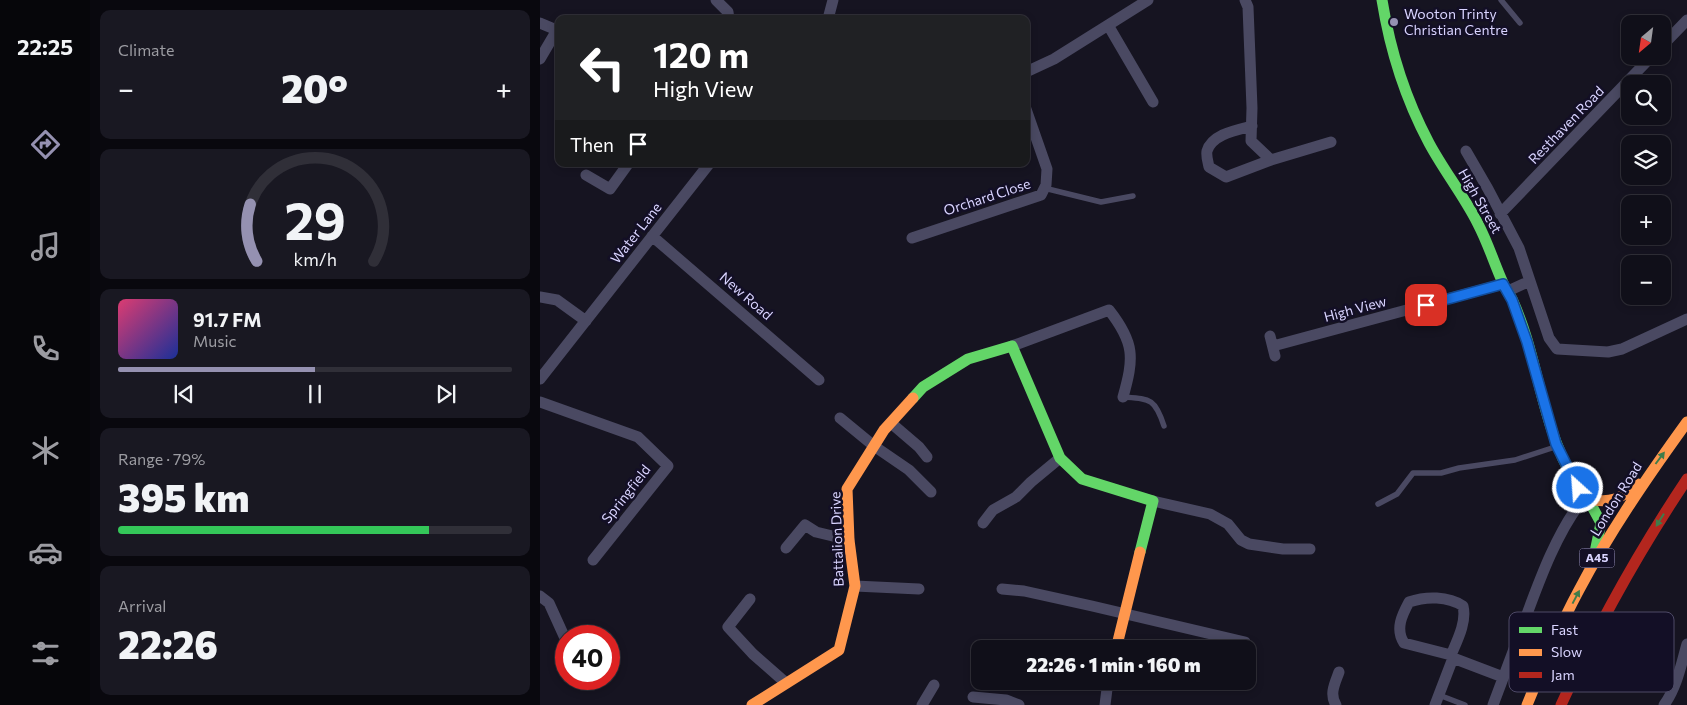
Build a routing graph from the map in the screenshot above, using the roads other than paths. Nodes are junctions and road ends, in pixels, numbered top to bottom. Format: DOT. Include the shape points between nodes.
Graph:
graph roads {
  1 [pos="716,0"];
  2 [pos="833,0"];
  3 [pos="1148,0"];
  4 [pos="1245,0"];
  5 [pos="1382,0"];
  6 [pos="1501,0"];
  7 [pos="728,15"];
  8 [pos="829,15"];
  9 [pos="1687,20"];
  10 [pos="540,23"];
  11 [pos="1520,23"];
  12 [pos="1108,25"];
  13 [pos="555,30"];
  14 [pos="555,36"];
  15 [pos="1671,37"];
  16 [pos="540,58"];
  17 [pos="1643,65"];
  18 [pos="1030,70"];
  19 [pos="1153,102"];
  20 [pos="1030,120"];
  21 [pos="1252,126"];
  22 [pos="1331,142"];
  23 [pos="1466,151"];
  24 [pos="1271,160"];
  25 [pos="626,167"];
  26 [pos="707,167"];
  27 [pos="586,175"];
  28 [pos="1044,188"];
  29 [pos="1133,196"];
  30 [pos="1500,214"];
  31 [pos="652,236"];
  32 [pos="912,238"];
  33 [pos="1530,281"];
  34 [pos="1505,287"];
  35 [pos="540,297"];
  36 [pos="1687,319"];
  37 [pos="586,321"];
  38 [pos="1012,346"];
  39 [pos="1273,346"];
  40 [pos="540,379"];
  41 [pos="819,380"];
  42 [pos="1123,397"];
  43 [pos="540,402"];
  44 [pos="840,418"];
  45 [pos="1687,422"];
  46 [pos="891,423"];
  47 [pos="1164,426"];
  48 [pos="874,446"];
  49 [pos="1557,446"];
  50 [pos="928,457"];
  51 [pos="1060,458"];
  52 [pos="1648,476"];
  53 [pos="1687,479"];
  54 [pos="931,492"];
  55 [pos="1586,498"];
  56 [pos="1153,501"];
  57 [pos="1378,504"];
  58 [pos="983,523"];
  59 [pos="849,540"];
  60 [pos="786,548"];
  61 [pos="1310,549"];
  62 [pos="593,560"];
  63 [pos="1591,568"];
  64 [pos="855,586"];
  65 [pos="919,589"];
  66 [pos="1002,589"];
  67 [pos="540,596"];
  68 [pos="750,599"];
  69 [pos="1529,612"];
  70 [pos="1567,612"];
  71 [pos="1606,612"];
  72 [pos="1125,614"];
  73 [pos="559,625"];
  74 [pos="1118,640"];
  75 [pos="1237,640"];
  76 [pos="1687,644"];
  77 [pos="1452,657"];
  78 [pos="1509,661"];
  79 [pos="1339,672"];
  80 [pos="1503,676"];
  81 [pos="786,683"];
  82 [pos="934,685"];
  83 [pos="1674,688"];
  84 [pos="1107,690"];
  85 [pos="1533,692"];
  86 [pos="1567,692"];
  87 [pos="1672,692"];
  88 [pos="973,697"];
  89 [pos="1437,700"];
  90 [pos="752,705"];
  91 [pos="922,705"];
  92 [pos="1019,705"];
  93 [pos="1105,705"];
  94 [pos="1336,705"];
  95 [pos="1465,705"];
  96 [pos="1494,705"];
  97 [pos="1527,705"];
  98 [pos="1561,705"];
  99 [pos="1664,705"];
  1 -- 7 [label="street"];
  2 -- 8 [label="street"];
  3 -- 12 [label="street"];
  4 -- 21 [label="street" via="1248,7"];
  5 -- 34 [label="main road, High Street" via="1403,86 1438,160 1478,222"];
  6 -- 11 [label="lane"];
  9 -- 15 [label="street"];
  10 -- 13 [label="street"];
  12 -- 18 [label="street"];
  12 -- 19 [label="street"];
  14 -- 16 [label="street"];
  17 -- 30 [label="street, Resthaven Road"];
  20 -- 28 [label="street, Orchard Close" via="1048,169"];
  21 -- 24 [label="street" via="1251,141"];
  21 -- 24 [label="street" via="1228,132 1211,143 1206,153 1209,167 1226,177"];
  22 -- 24 [label="street"];
  23 -- 30 [label="street"];
  25 -- 27 [label="street" via="610,189"];
  26 -- 31 [label="street, Water Lane"];
  28 -- 29 [label="lane" via="1101,202"];
  28 -- 32 [label="street, Orchard Close" via="1041,195"];
  30 -- 33 [label="street" via="1519,248"];
  31 -- 37 [label="street, Water Lane"];
  31 -- 41 [label="street, New Road"];
  33 -- 34 [label="street, High View"];
  33 -- 36 [label="street" via="1549,338 1557,349 1614,351"];
  34 -- 39 [label="street, High View"];
  34 -- 49 [label="main road, High Street" via="1527,342"];
  35 -- 37 [label="street" via="557,300"];
  37 -- 40 [label="street, Water Lane"];
  38 -- 42 [label="street, Battalion Drive" via="1109,310 1121,325 1131,356"];
  38 -- 46 [label="main road, Battalion Drive" via="968,358 923,387"];
  38 -- 51 [label="main road"];
  42 -- 47 [label="lane" via="1150,401 1159,410"];
  43 -- 62 [label="street, Springfield" via="638,437 668,466"];
  44 -- 48 [label="street"];
  52 -- 45 [label="main road, London Road / A45, one-way"];
  46 -- 48 [label="main road, Battalion Drive"];
  46 -- 50 [label="street"];
  48 -- 54 [label="street" via="909,470"];
  48 -- 59 [label="main road, Battalion Drive" via="847,489"];
  49 -- 55 [label="main road, High Street"];
  49 -- 57 [label="lane" via="1516,460 1441,473 1413,473 1397,494"];
  51 -- 56 [label="main road" via="1082,480"];
  51 -- 58 [label="street" via="1016,497 993,510"];
  52 -- 55 [label="main road" via="1612,502"];
  52 -- 63 [label="main road, London Road / A45"];
  53 -- 71 [label="main road, A45, one-way"];
  55 -- 63 [label="main road, High Street" via="1601,523"];
  55 -- 69 [label="street" via="1573,510"];
  56 -- 61 [label="street" via="1210,514 1228,524 1241,540 1249,544"];
  56 -- 72 [label="main road"];
  59 -- 60 [label="street" via="816,532 805,525"];
  59 -- 64 [label="main road, Battalion Drive"];
  70 -- 63 [label="main road, London Road / A45, one-way"];
  64 -- 65 [label="street"];
  64 -- 81 [label="main road, Battalion Drive" via="838,650"];
  66 -- 72 [label="street"];
  67 -- 73 [label="street" via="549,603"];
  68 -- 81 [label="street" via="728,627"];
  72 -- 74 [label="main road"];
  72 -- 75 [label="street"];
  76 -- 83 [label="street"];
  77 -- 77 [label="street" via="1465,612 1463,606 1445,598 1420,598 1409,602 1399,630 1404,643"];
  77 -- 80 [label="street"];
  77 -- 89 [label="street"];
  78 -- 80 [label="street"];
  79 -- 94 [label="street" via="1332,693"];
  80 -- 96 [label="street"];
  81 -- 90 [label="main road, Battalion Drive"];
  82 -- 91 [label="street"];
  84 -- 93 [label="street"];
  97 -- 85 [label="main road, London Road / A45, one-way"];
  86 -- 98 [label="main road, A45, one-way"];
  87 -- 99 [label="street"];
  88 -- 92 [label="street" via="1006,700"];
  89 -- 95 [label="lane"];
}
